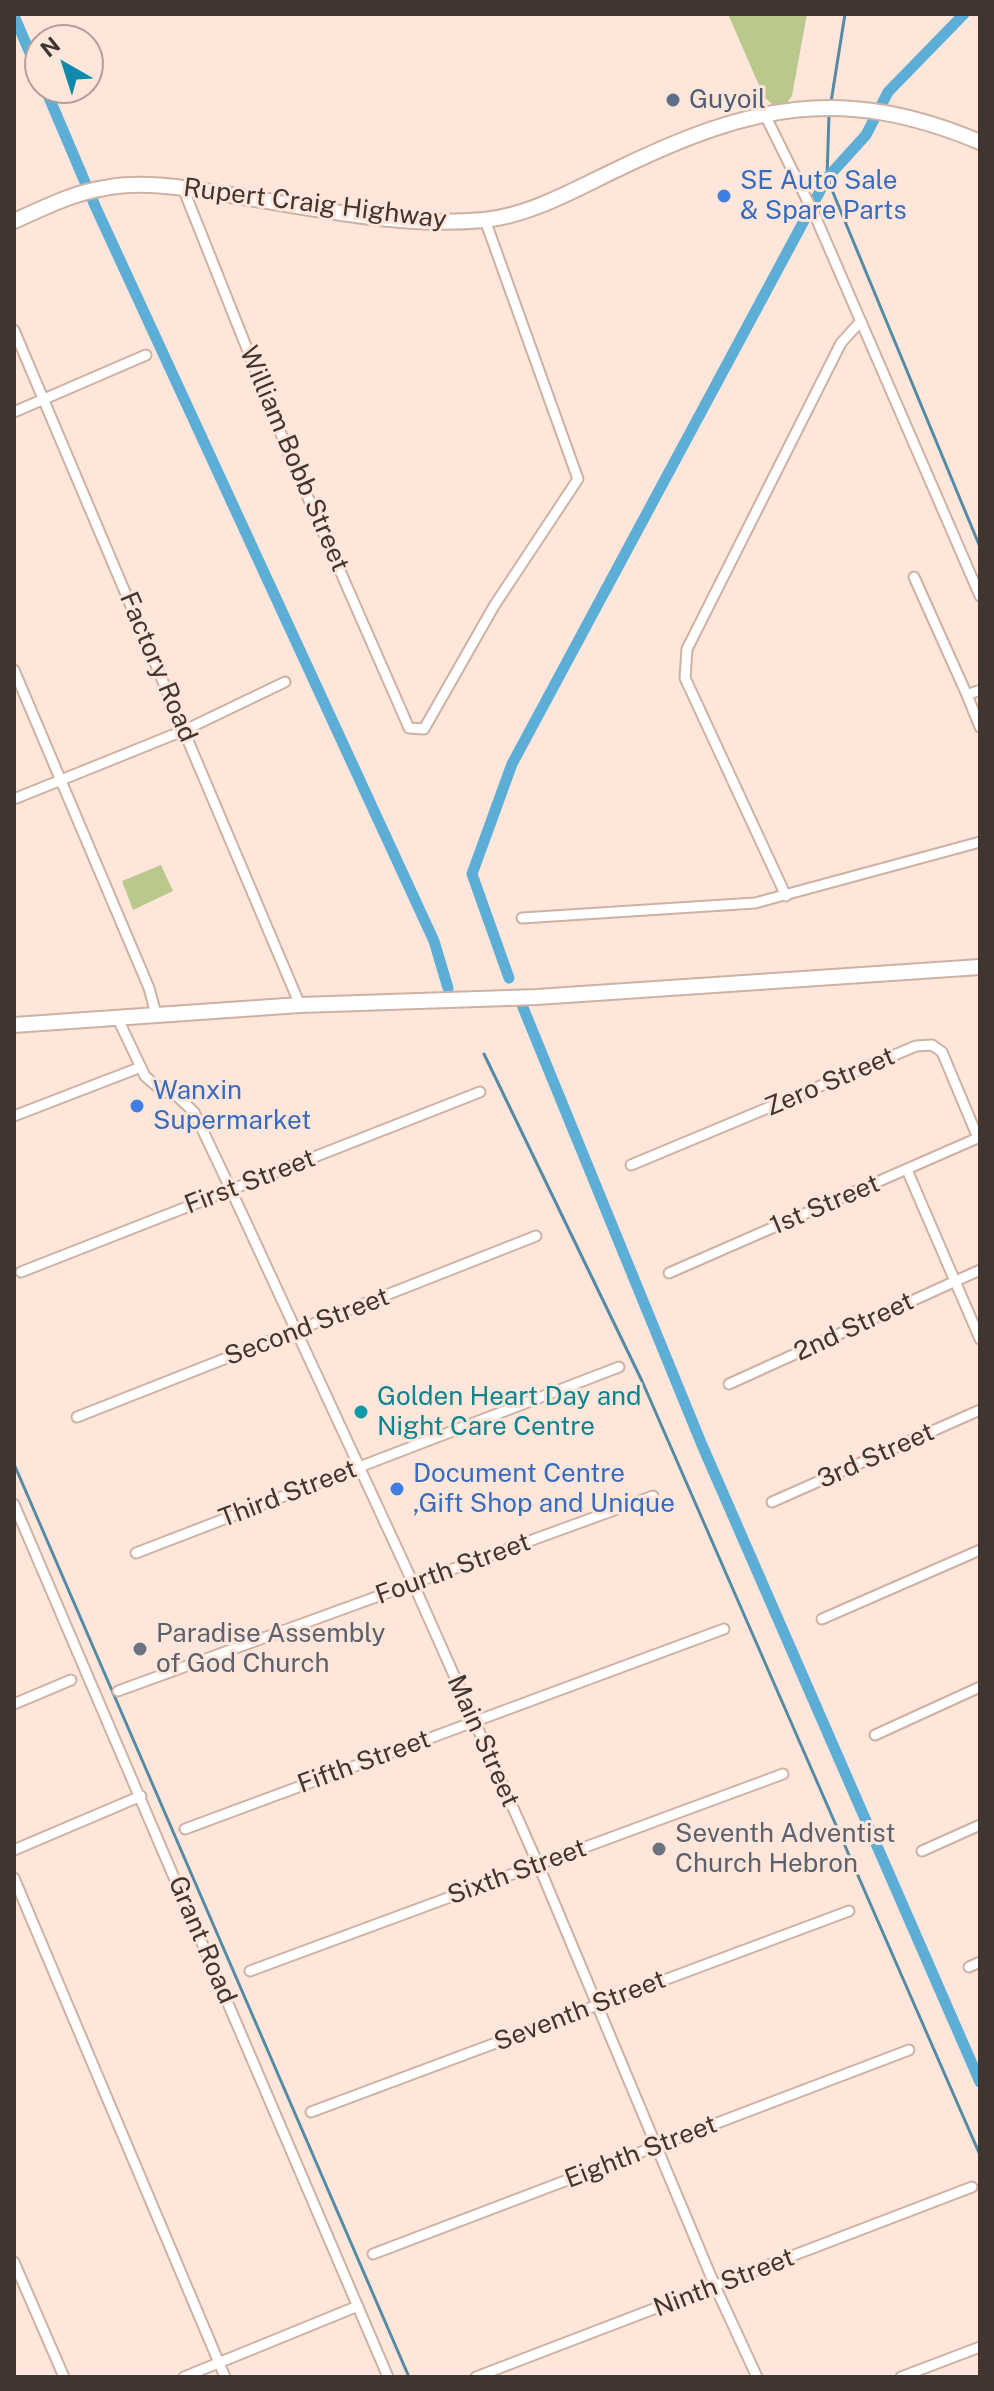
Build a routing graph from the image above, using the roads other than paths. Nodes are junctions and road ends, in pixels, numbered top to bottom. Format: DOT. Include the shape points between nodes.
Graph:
graph roads {
  1 [pos="764,113"];
  2 [pos="980,142"];
  3 [pos="183,188"];
  4 [pos="485,220"];
  5 [pos="14,221"];
  6 [pos="861,321"];
  7 [pos="14,330"];
  8 [pos="146,355"];
  9 [pos="45,399"];
  10 [pos="14,412"];
  11 [pos="914,577"];
  12 [pos="980,596"];
  13 [pos="14,670"];
  14 [pos="285,682"];
  15 [pos="980,690"];
  16 [pos="967,695"];
  17 [pos="980,727"];
  18 [pos="185,730"];
  19 [pos="60,781"];
  20 [pos="14,799"];
  21 [pos="980,842"];
  22 [pos="786,896"];
  23 [pos="522,918"];
  24 [pos="980,967"];
  25 [pos="300,1005"];
  26 [pos="151,1010"];
  27 [pos="117,1017"];
  28 [pos="14,1025"];
  29 [pos="141,1067"];
  30 [pos="480,1092"];
  31 [pos="14,1116"];
  32 [pos="979,1138"];
  33 [pos="631,1165"];
  34 [pos="907,1170"];
  35 [pos="231,1190"];
  36 [pos="536,1236"];
  37 [pos="980,1270"];
  38 [pos="21,1272"];
  39 [pos="669,1273"];
  40 [pos="955,1281"];
  41 [pos="296,1331"];
  42 [pos="980,1339"];
  43 [pos="619,1367"];
  44 [pos="729,1384"];
  45 [pos="980,1410"];
  46 [pos="77,1417"];
  47 [pos="359,1467"];
  48 [pos="653,1496"];
  49 [pos="772,1502"];
  50 [pos="14,1504"];
  51 [pos="980,1550"];
  52 [pos="136,1553"];
  53 [pos="413,1583"];
  54 [pos="822,1619"];
  55 [pos="724,1629"];
  56 [pos="71,1680"];
  57 [pos="980,1687"];
  58 [pos="118,1691"];
  59 [pos="14,1704"];
  60 [pos="475,1721"];
  61 [pos="875,1735"];
  62 [pos="783,1774"];
  63 [pos="141,1796"];
  64 [pos="980,1825"];
  65 [pos="185,1829"];
  66 [pos="14,1850"];
  67 [pos="922,1851"];
  68 [pos="538,1864"];
  69 [pos="14,1878"];
  70 [pos="849,1911"];
  71 [pos="980,1962"];
  72 [pos="969,1967"];
  73 [pos="250,1971"];
  74 [pos="599,2004"];
  75 [pos="909,2050"];
  76 [pos="311,2112"];
  77 [pos="656,2146"];
  78 [pos="972,2187"];
  79 [pos="373,2254"];
  80 [pos="14,2262"];
  81 [pos="715,2286"];
  82 [pos="358,2306"];
  83 [pos="980,2347"];
  84 [pos="219,2362"];
  85 [pos="64,2377"];
  86 [pos="184,2377"];
  87 [pos="225,2377"];
  88 [pos="388,2377"];
  89 [pos="476,2377"];
  90 [pos="757,2377"];
  91 [pos="901,2377"];
  1 -- 2 [label="main road, Rupert Craig Highway" via="871,110 929,121"];
  1 -- 4 [label="main road, Rupert Craig Highway" via="713,126 530,209"];
  1 -- 6 [label="street"];
  3 -- 4 [label="main road, Rupert Craig Highway" via="377,217"];
  3 -- 4 [label="street, William Bobb Street" via="291,459 409,728 424,729 494,606 578,479"];
  3 -- 5 [label="main road, Rupert Craig Highway" via="90,191"];
  6 -- 12 [label="street"];
  6 -- 22 [label="street" via="841,343 687,649 685,678"];
  7 -- 9 [label="street, Factory Road"];
  8 -- 9 [label="street"];
  9 -- 10 [label="street"];
  9 -- 18 [label="street, Factory Road"];
  11 -- 16 [label="street"];
  13 -- 19 [label="street"];
  14 -- 18 [label="street"];
  15 -- 16 [label="street"];
  16 -- 17 [label="street"];
  18 -- 19 [label="street"];
  18 -- 25 [label="street, Factory Road"];
  19 -- 20 [label="street"];
  19 -- 26 [label="street" via="149,988"];
  21 -- 22 [label="street"];
  22 -- 23 [label="street" via="755,903"];
  24 -- 25 [label="main road" via="518,997"];
  25 -- 26 [label="main road"];
  26 -- 27 [label="main road"];
  27 -- 28 [label="main road"];
  27 -- 29 [label="street"];
  29 -- 31 [label="street"];
  29 -- 35 [label="street, Main Street" via="160,1089 194,1112"];
  30 -- 35 [label="street, First Street"];
  32 -- 33 [label="street, Zero Street" via="942,1052 932,1045 916,1046"];
  32 -- 34 [label="street, 1st Street"];
  34 -- 39 [label="street, 1st Street"];
  34 -- 40 [label="street"];
  35 -- 38 [label="street, First Street"];
  35 -- 41 [label="street, Main Street"];
  36 -- 41 [label="street, Second Street"];
  37 -- 40 [label="street, 2nd Street"];
  40 -- 42 [label="street"];
  40 -- 44 [label="street, 2nd Street"];
  41 -- 46 [label="street, Second Street"];
  41 -- 47 [label="street, Main Street"];
  43 -- 47 [label="street, Third Street"];
  45 -- 49 [label="street, 3rd Street"];
  47 -- 52 [label="street, Third Street"];
  47 -- 53 [label="street, Main Street"];
  48 -- 53 [label="street, Fourth Street"];
  50 -- 63 [label="street, Grant Road"];
  51 -- 54 [label="street"];
  53 -- 58 [label="street, Fourth Street"];
  53 -- 60 [label="street, Main Street"];
  55 -- 60 [label="street, Fifth Street"];
  56 -- 59 [label="street"];
  57 -- 61 [label="street"];
  60 -- 65 [label="street, Fifth Street"];
  60 -- 68 [label="street, Main Street"];
  62 -- 68 [label="street, Sixth Street"];
  63 -- 66 [label="street"];
  63 -- 82 [label="street, Grant Road"];
  64 -- 67 [label="street"];
  68 -- 73 [label="street, Sixth Street"];
  68 -- 74 [label="street, Main Street"];
  69 -- 84 [label="street"];
  70 -- 74 [label="street, Seventh Street"];
  71 -- 72 [label="street"];
  74 -- 76 [label="street, Seventh Street"];
  74 -- 77 [label="street, Main Street"];
  75 -- 77 [label="street, Eighth Street"];
  77 -- 79 [label="street, Eighth Street"];
  77 -- 81 [label="street, Main Street"];
  78 -- 81 [label="street, Ninth Street"];
  80 -- 85 [label="street"];
  81 -- 89 [label="street, Ninth Street"];
  81 -- 90 [label="street, Main Street"];
  82 -- 84 [label="street"];
  82 -- 88 [label="street, Grant Road"];
  83 -- 91 [label="street"];
  84 -- 86 [label="street"];
  84 -- 87 [label="street"];
}
